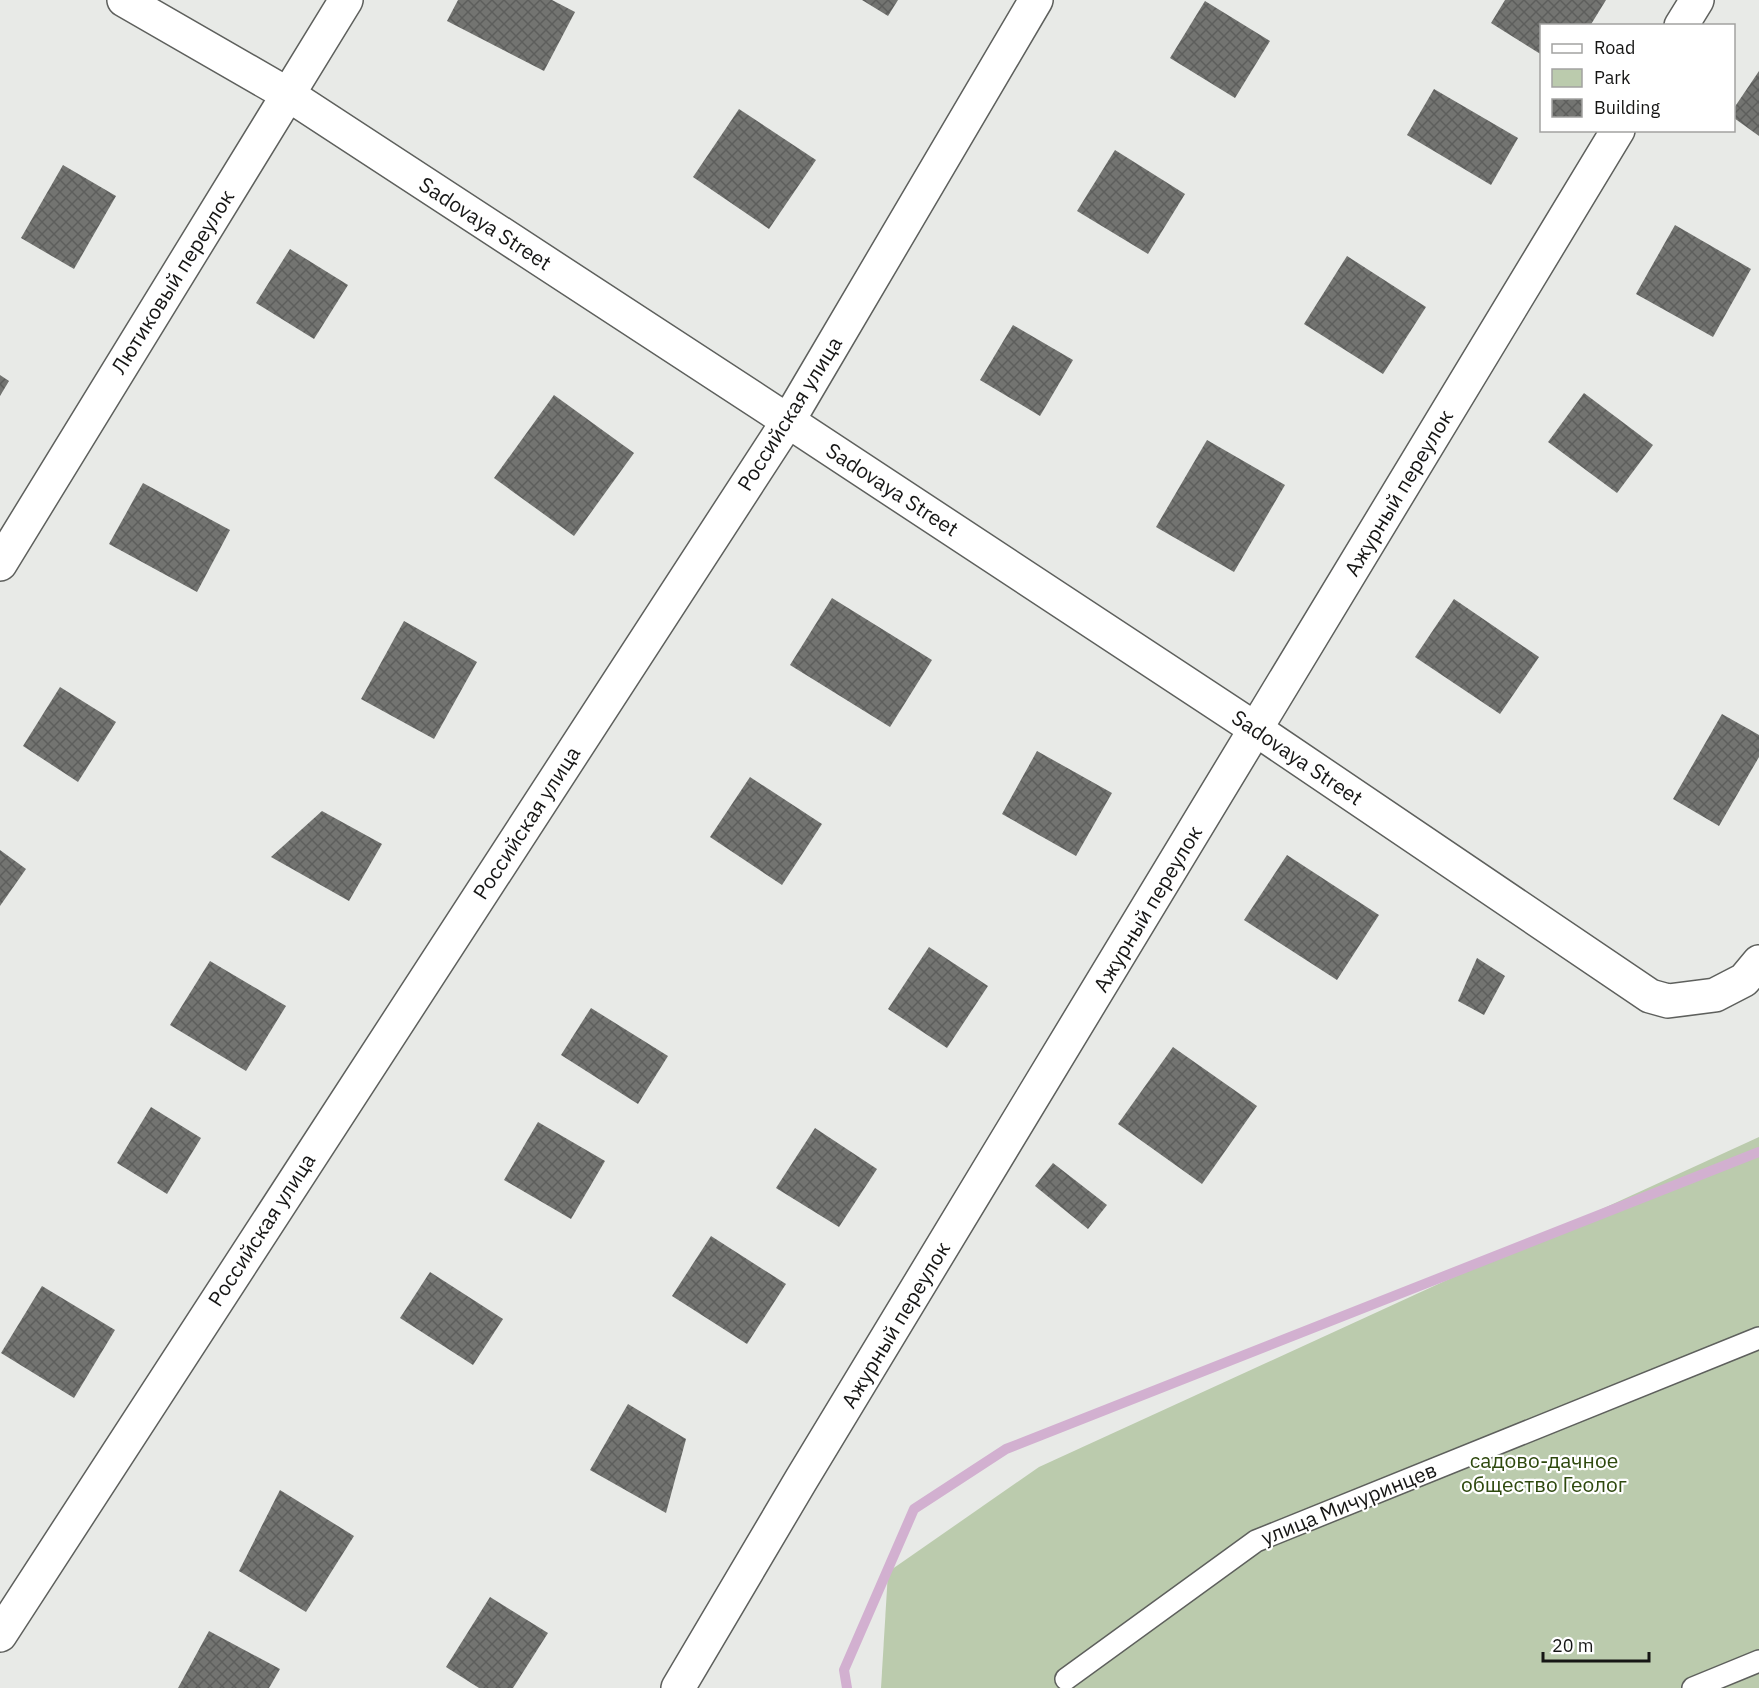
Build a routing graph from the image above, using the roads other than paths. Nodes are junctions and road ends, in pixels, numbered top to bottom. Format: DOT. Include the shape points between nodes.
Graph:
graph roads {
  1 [pos="124,0"];
  2 [pos="346,0"];
  3 [pos="1036,0"];
  4 [pos="1697,0"];
  5 [pos="1683,24"];
  6 [pos="289,96"];
  7 [pos="1617,132"];
  8 [pos="788,421"];
  9 [pos="0,564"];
  10 [pos="1257,730"];
  11 [pos="1759,962"];
  12 [pos="1759,1338"];
  13 [pos="0,1635"];
  14 [pos="1759,1661"];
  15 [pos="1066,1679"];
  16 [pos="678,1688"];
  17 [pos="1693,1688"];
  1 -- 6 [label="street, Sadovaya Street"];
  2 -- 6 [label="street, Лютиковый переулок"];
  3 -- 8 [label="street, Российская улица"];
  4 -- 5 [label="street"];
  6 -- 8 [label="street, Sadovaya Street"];
  6 -- 9 [label="street, Лютиковый переулок"];
  7 -- 10 [label="street, Ажурный переулок"];
  8 -- 10 [label="street, Sadovaya Street"];
  8 -- 13 [label="street, Российская улица"];
  10 -- 11 [label="street, Sadovaya Street" via="1650,996 1668,1001 1715,995 1744,980"];
  10 -- 16 [label="street, Ажурный переулок"];
  12 -- 15 [label="lane, улица Мичуринцев" via="1256,1540"];
  14 -- 17 [label="lane"];
}
